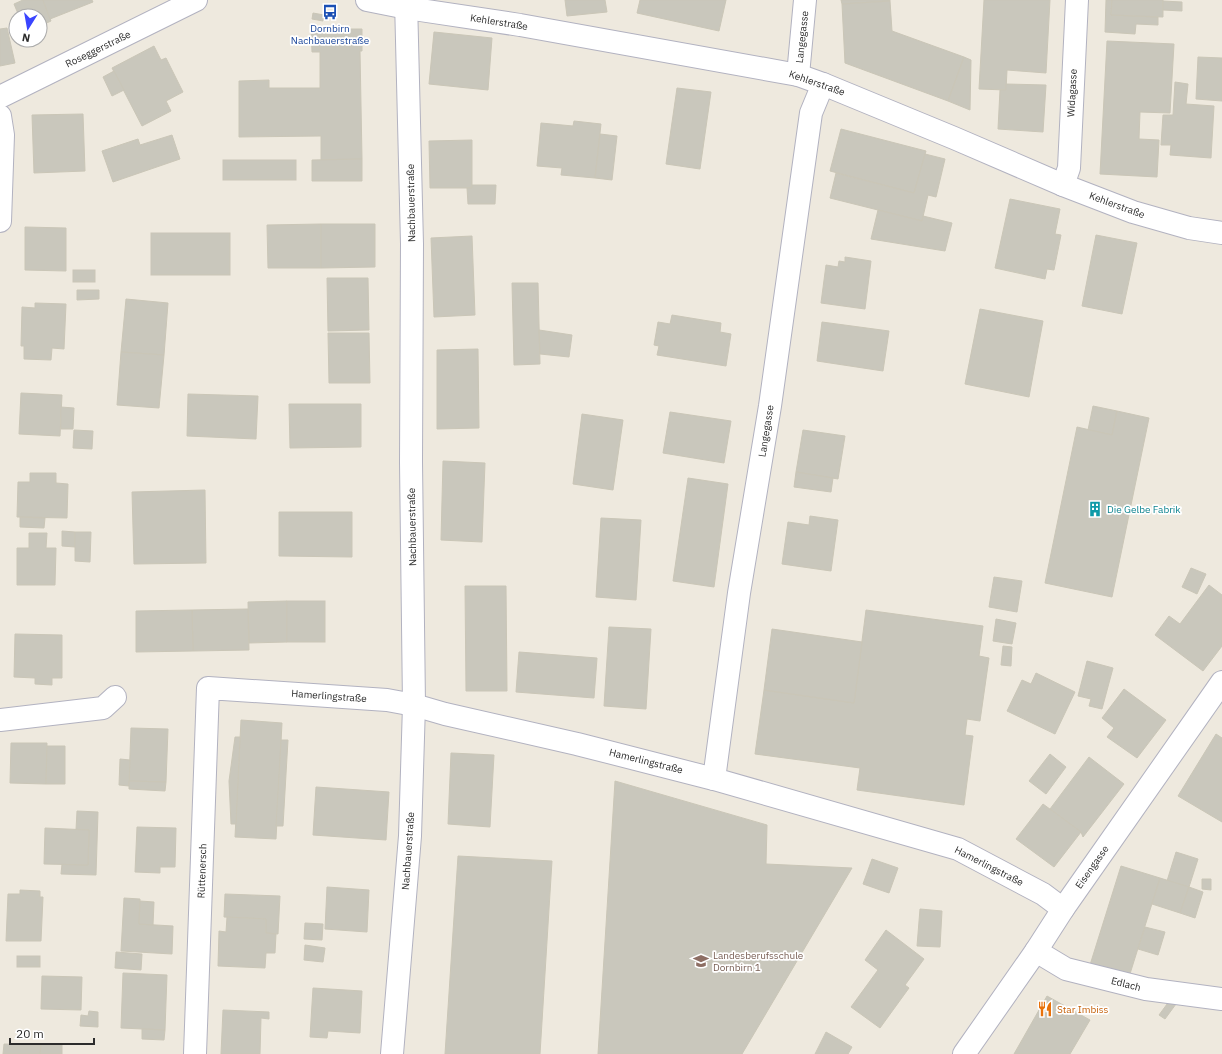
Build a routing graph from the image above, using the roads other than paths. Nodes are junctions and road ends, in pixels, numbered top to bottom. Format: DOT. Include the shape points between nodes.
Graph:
graph roads {
  1 [pos="196,0"];
  2 [pos="367,0"];
  3 [pos="805,0"];
  4 [pos="1077,0"];
  5 [pos="407,4"];
  6 [pos="798,75"];
  7 [pos="823,84"];
  8 [pos="0,97"];
  9 [pos="0,116"];
  10 [pos="1063,185"];
  11 [pos="0,221"];
  12 [pos="1222,233"];
  13 [pos="1222,682"];
  14 [pos="208,688"];
  15 [pos="116,697"];
  16 [pos="414,705"];
  17 [pos="0,720"];
  18 [pos="714,779"];
  19 [pos="1063,909"];
  20 [pos="1036,951"];
  21 [pos="1222,999"];
  22 [pos="195,1054"];
  23 [pos="392,1054"];
  24 [pos="964,1054"];
  1 -- 8 [label="street, Roseggerstraße"];
  2 -- 5 [label="street, Kehlerstraße"];
  3 -- 6 [label="street, Langegasse"];
  4 -- 10 [label="street, Widagasse" via="1069,168"];
  5 -- 6 [label="street, Kehlerstraße"];
  5 -- 16 [label="street, Nachbauerstraße" via="412,244"];
  6 -- 7 [label="street, Kehlerstraße"];
  7 -- 10 [label="street, Kehlerstraße"];
  7 -- 18 [label="street, Langegasse" via="811,113 770,406 739,593"];
  9 -- 11 [label="street" via="3,135"];
  10 -- 12 [label="street, Kehlerstraße" via="1133,212 1189,228"];
  13 -- 19 [label="street, Eisengasse"];
  14 -- 16 [label="street, Hamerlingstraße" via="387,700"];
  14 -- 22 [label="street, Rüttenersch"];
  15 -- 17 [label="street" via="103,708"];
  16 -- 18 [label="street, Hamerlingstraße"];
  16 -- 23 [label="street, Nachbauerstraße" via="410,836"];
  18 -- 19 [label="street, Hamerlingstraße" via="958,849 1043,894"];
  19 -- 20 [label="street, Eisengasse"];
  20 -- 21 [label="street, Edlach" via="1066,968 1146,989"];
  20 -- 24 [label="street, Eisengasse"];
}
